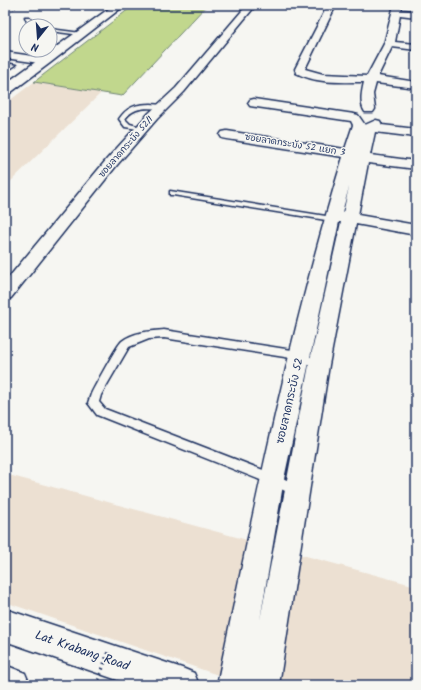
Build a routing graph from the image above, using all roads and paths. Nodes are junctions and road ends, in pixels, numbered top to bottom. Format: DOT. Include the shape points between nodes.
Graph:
graph roads {
  1 [pos="120,5"];
  2 [pos="252,5"];
  3 [pos="332,5"];
  4 [pos="16,8"];
  5 [pos="397,9"];
  6 [pos="416,14"];
  7 [pos="5,15"];
  8 [pos="58,31"];
  9 [pos="81,34"];
  10 [pos="389,44"];
  11 [pos="416,47"];
  12 [pos="5,55"];
  13 [pos="46,61"];
  14 [pos="13,65"];
  15 [pos="5,70"];
  16 [pos="329,77"];
  17 [pos="372,79"];
  18 [pos="416,85"];
  19 [pos="7,86"];
  20 [pos="313,88"];
  21 [pos="254,103"];
  22 [pos="162,107"];
  23 [pos="365,120"];
  24 [pos="142,129"];
  25 [pos="416,133"];
  26 [pos="227,135"];
  27 [pos="356,156"];
  28 [pos="416,165"];
  29 [pos="173,193"];
  30 [pos="341,219"];
  31 [pos="416,230"];
  32 [pos="5,294"];
  33 [pos="310,361"];
  34 [pos="272,479"];
  35 [pos="296,490"];
  36 [pos="5,625"];
  37 [pos="109,649"];
  38 [pos="5,682"];
  39 [pos="13,685"];
  40 [pos="97,685"];
  41 [pos="182,685"];
  42 [pos="234,685"];
  43 [pos="263,685"];
  1 -- 9 [label="main road"];
  2 -- 22 [label="street, ซอยลาดกระบัง 52/1" via="180,90"];
  3 -- 16 [label="street" via="300,69 300,72 306,74"];
  4 -- 7 [label="path"];
  5 -- 6 [label="street"];
  5 -- 10 [label="street, ซอยลาดกระบัง 52"];
  8 -- 9 [label="lane"];
  9 -- 13 [label="main road"];
  10 -- 11 [label="street"];
  10 -- 17 [label="street, ซอยลาดกระบัง 52"];
  12 -- 13 [label="street"];
  13 -- 19 [label="main road"];
  14 -- 15 [label="lane"];
  16 -- 17 [label="street"];
  16 -- 20 [label="street"];
  17 -- 18 [label="street"];
  17 -- 23 [label="street, ซอยลาดกระบัง 52" via="367,94"];
  21 -- 23 [label="street"];
  22 -- 24 [label="street, ซอยลาดกระบัง 52/1"];
  22 -- 24 [label="lane" via="137,107 125,114 122,119 124,123"];
  23 -- 25 [label="street"];
  23 -- 27 [label="street, ซอยลาดกระบัง 52"];
  24 -- 32 [label="street, ซอยลาดกระบัง 52/1" via="112,162"];
  26 -- 27 [label="street, ซอยลาดกระบัง 52 แยก 3"];
  27 -- 28 [label="street, ซอยลาดกระบัง 52 แยก 3"];
  27 -- 30 [label="street, ซอยลาดกระบัง 52"];
  29 -- 30 [label="lane"];
  30 -- 31 [label="street"];
  30 -- 33 [label="street, ซอยลาดกระบัง 52"];
  33 -- 34 [label="street, ซอยลาดกระบัง 52"];
  33 -- 34 [label="lane" via="292,354 149,335 125,344 93,403 101,412"];
  33 -- 35 [label="street, ซอยลาดกระบัง 52"];
  34 -- 35 [label="lane"];
  34 -- 42 [label="street, ซอยลาดกระบัง 52"];
  35 -- 43 [label="street, ซอยลาดกระบัง 52"];
  36 -- 41 [label="main road, Lat Krabang Road"];
  37 -- 40 [label="path, bridge"];
  38 -- 39 [label="main road"];
}
